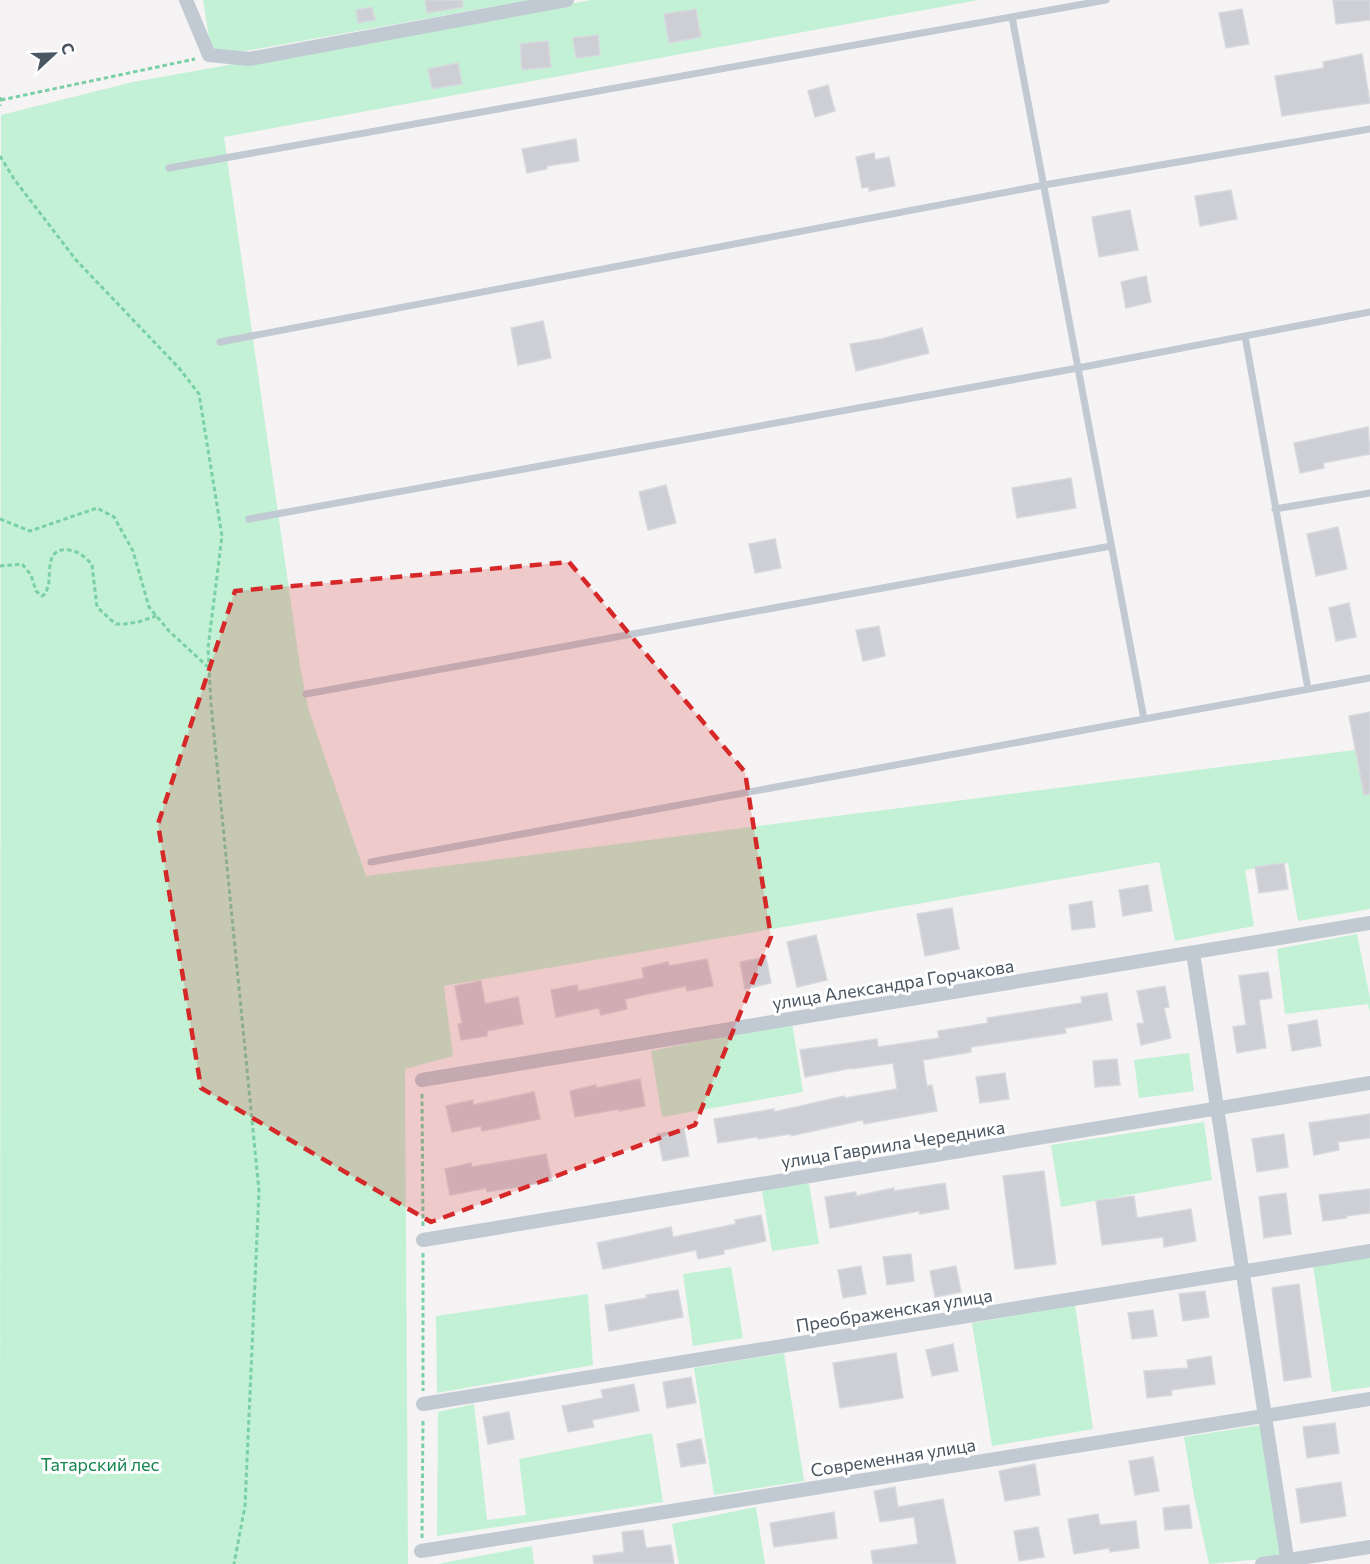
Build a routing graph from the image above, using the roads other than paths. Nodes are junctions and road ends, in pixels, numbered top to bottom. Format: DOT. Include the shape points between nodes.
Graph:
graph roads {
  1 [pos="186,0"];
  2 [pos="567,0"];
  3 [pos="1106,0"];
  4 [pos="1012,17"];
  5 [pos="1370,129"];
  6 [pos="168,168"];
  7 [pos="1044,185"];
  8 [pos="1370,312"];
  9 [pos="1245,336"];
  10 [pos="220,342"];
  11 [pos="1078,368"];
  12 [pos="1370,493"];
  13 [pos="1275,509"];
  14 [pos="249,519"];
  15 [pos="1112,546"];
  16 [pos="1370,678"];
  17 [pos="1308,689"];
  18 [pos="306,694"];
  19 [pos="1144,719"];
  20 [pos="371,862"];
  21 [pos="1370,923"];
  22 [pos="1193,953"];
  23 [pos="422,1080"];
  24 [pos="1370,1083"];
  25 [pos="1217,1109"];
  26 [pos="423,1240"];
  27 [pos="1370,1251"];
  28 [pos="1243,1273"];
  29 [pos="1370,1399"];
  30 [pos="423,1404"];
  31 [pos="1266,1416"];
  32 [pos="1370,1547"];
  33 [pos="421,1551"];
  34 [pos="1288,1562"];
  35 [pos="1262,1564"];
  1 -- 2 [label="street" via="208,55 249,59"];
  3 -- 4 [label="lane"];
  4 -- 6 [label="lane"];
  4 -- 7 [label="lane"];
  5 -- 7 [label="lane"];
  7 -- 10 [label="lane"];
  7 -- 11 [label="lane"];
  8 -- 9 [label="lane"];
  9 -- 11 [label="lane"];
  9 -- 13 [label="lane"];
  11 -- 14 [label="lane"];
  11 -- 15 [label="lane"];
  12 -- 13 [label="lane"];
  13 -- 17 [label="lane"];
  15 -- 18 [label="lane"];
  15 -- 19 [label="lane"];
  16 -- 17 [label="lane"];
  17 -- 19 [label="lane"];
  19 -- 20 [label="lane"];
  21 -- 22 [label="street, улица Александра Горчакова"];
  22 -- 23 [label="street, улица Александра Горчакова"];
  22 -- 25 [label="street"];
  24 -- 25 [label="street, улица Гавриила Чередника"];
  25 -- 26 [label="street, улица Гавриила Чередника"];
  25 -- 28 [label="street"];
  27 -- 28 [label="street, Преображенская улица"];
  28 -- 30 [label="street, Преображенская улица"];
  28 -- 31 [label="street"];
  29 -- 31 [label="street, Современная улица"];
  31 -- 33 [label="street, Современная улица"];
  31 -- 34 [label="street"];
  32 -- 34 [label="street"];
  34 -- 35 [label="street"];
}
